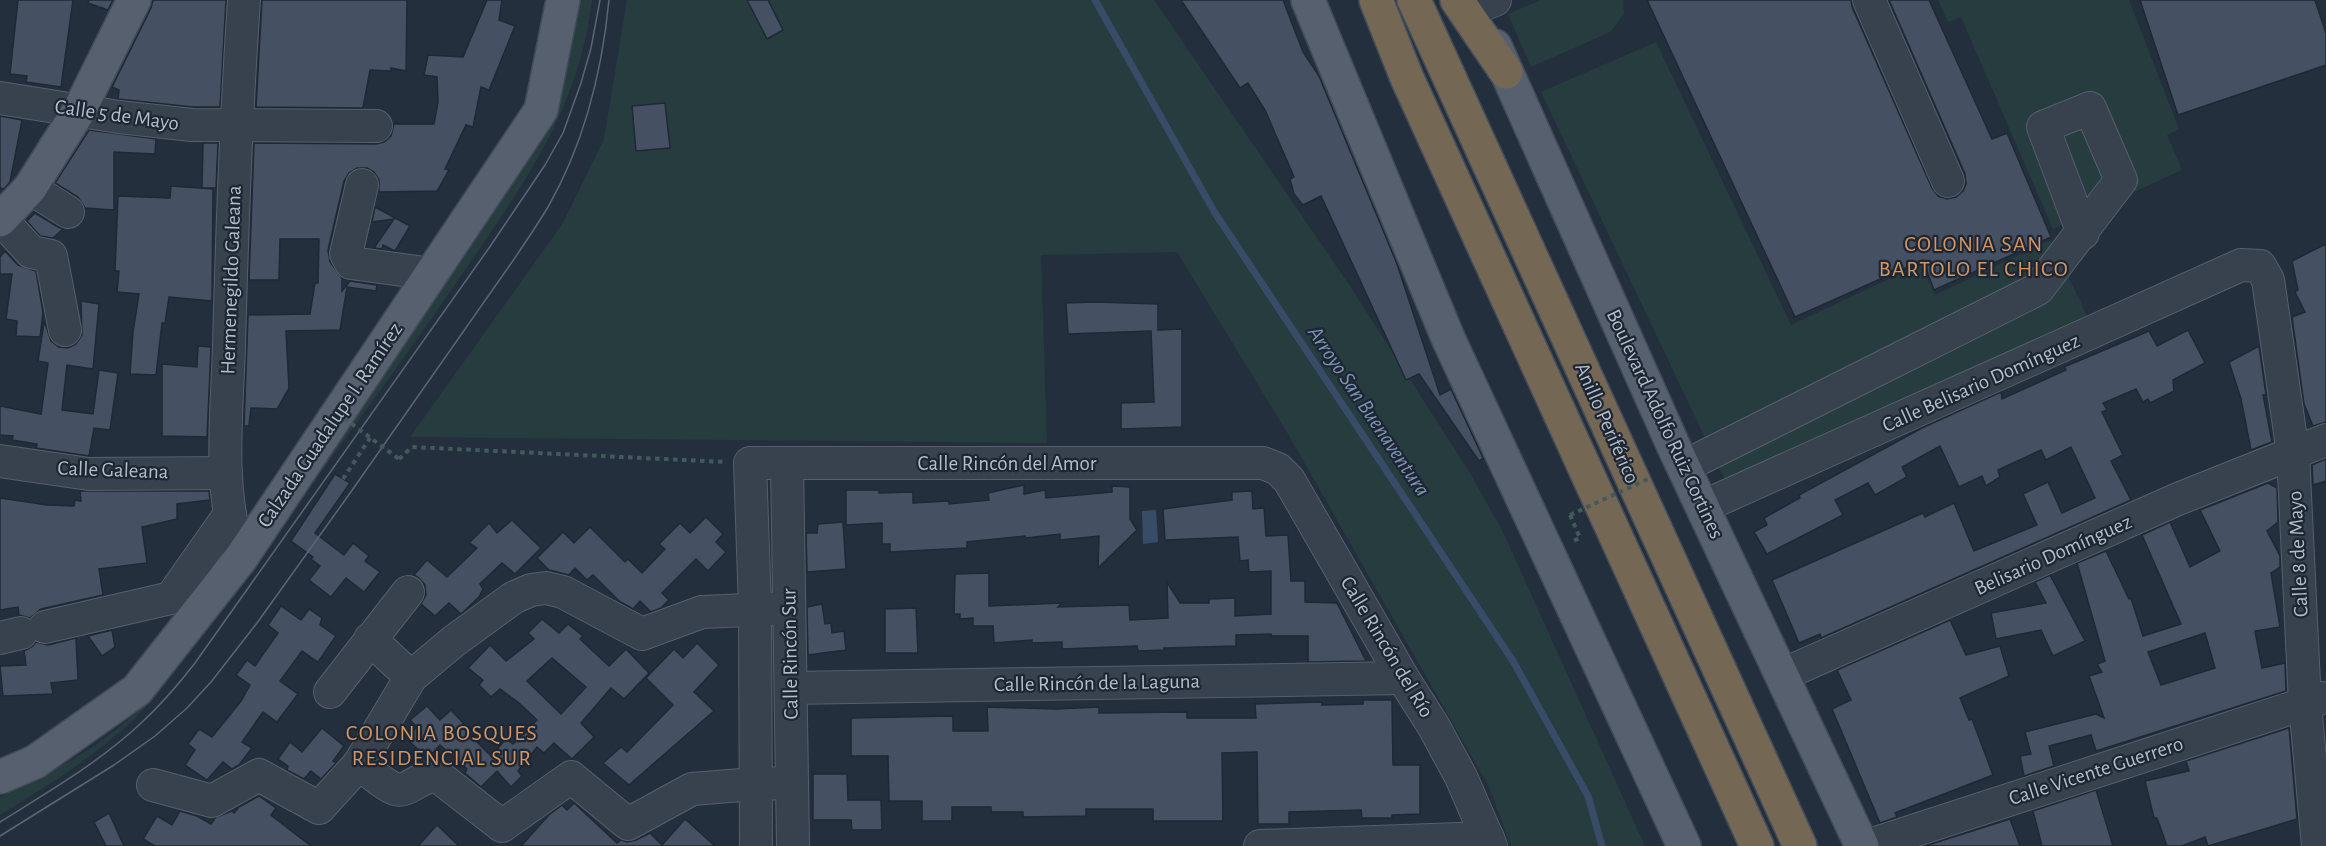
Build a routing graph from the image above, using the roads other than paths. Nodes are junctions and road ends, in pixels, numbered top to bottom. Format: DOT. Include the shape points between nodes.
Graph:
graph roads {
  1 [pos="134,0"];
  2 [pos="244,0"];
  3 [pos="563,0"];
  4 [pos="1308,0"];
  5 [pos="1376,0"];
  6 [pos="1414,0"];
  7 [pos="1869,0"];
  8 [pos="1476,2"];
  9 [pos="1506,72"];
  10 [pos="0,98"];
  11 [pos="80,110"];
  12 [pos="376,126"];
  13 [pos="235,127"];
  14 [pos="1948,181"];
  15 [pos="362,185"];
  16 [pos="30,188"];
  17 [pos="68,212"];
  18 [pos="0,220"];
  19 [pos="2083,233"];
  20 [pos="2260,266"];
  21 [pos="432,274"];
  22 [pos="65,330"];
  23 [pos="2326,440"];
  24 [pos="2293,453"];
  25 [pos="0,461"];
  26 [pos="750,463"];
  27 [pos="787,463"];
  28 [pos="1263,463"];
  29 [pos="1683,467"];
  30 [pos="226,473"];
  31 [pos="1702,507"];
  32 [pos="230,513"];
  33 [pos="241,558"];
  34 [pos="408,592"];
  35 [pos="755,608"];
  36 [pos="789,608"];
  37 [pos="22,633"];
  38 [pos="370,639"];
  39 [pos="1782,675"];
  40 [pos="411,677"];
  41 [pos="1403,678"];
  42 [pos="791,688"];
  43 [pos="330,692"];
  44 [pos="2315,700"];
  45 [pos="359,764"];
  46 [pos="0,777"];
  47 [pos="791,783"];
  48 [pos="754,784"];
  49 [pos="153,785"];
  50 [pos="1489,842"];
  51 [pos="756,846"];
  52 [pos="793,846"];
  53 [pos="1260,846"];
  54 [pos="1684,846"];
  55 [pos="1756,846"];
  56 [pos="1800,846"];
  57 [pos="1862,846"];
  58 [pos="1867,846"];
  59 [pos="2318,846"];
  1 -- 11 [label="main road"];
  2 -- 13 [label="street, Hermenegildo Galeana"];
  3 -- 21 [label="main road, Calzada Guadalupe I. Ramírez" via="541,110"];
  4 -- 54 [label="main road" via="1448,338"];
  5 -- 55 [label="highway, Anillo Periférico" via="1407,78"];
  6 -- 56 [label="highway, Anillo Periférico"];
  7 -- 14 [label="street"];
  8 -- 9 [label="highway"];
  9 -- 29 [label="main road, Boulevard Adolfo Ruiz Cortines"];
  10 -- 11 [label="street, Calle 5 de Mayo"];
  11 -- 13 [label="street, Calle 5 de Mayo" via="171,123"];
  11 -- 16 [label="main road"];
  12 -- 13 [label="street, Calle 5 de Mayo"];
  13 -- 30 [label="street, Hermenegildo Galeana"];
  15 -- 21 [label="street" via="346,254 351,263"];
  16 -- 17 [label="street"];
  16 -- 18 [label="main road"];
  18 -- 22 [label="street" via="31,252 51,256"];
  19 -- 29 [label="street" via="2038,289"];
  20 -- 24 [label="street, Calle 8 de Mayo" via="2268,280"];
  20 -- 31 [label="street, Calle Belisario Domínguez" via="2241,265"];
  21 -- 33 [label="main road, Calzada Guadalupe I. Ramírez"];
  23 -- 24 [label="street, Belisario Domínguez"];
  24 -- 39 [label="street, Belisario Domínguez" via="2178,499"];
  24 -- 44 [label="street, Calle 8 de Mayo"];
  25 -- 30 [label="street, Calle Galeana" via="89,474"];
  26 -- 27 [label="street, Calle Rincón del Amor"];
  26 -- 35 [label="street, Calle Rincón Sur"];
  27 -- 28 [label="street, Calle Rincón del Amor"];
  27 -- 36 [label="street, Calle Rincón Sur"];
  28 -- 41 [label="street, Calle Rincón del Río" via="1278,469 1289,480"];
  29 -- 31 [label="main road, Boulevard Adolfo Ruiz Cortines"];
  30 -- 32 [label="street, Hermenegildo Galeana"];
  31 -- 39 [label="main road, Boulevard Adolfo Ruiz Cortines"];
  32 -- 33 [label="street, Hermenegildo Galeana"];
  32 -- 37 [label="street" via="171,598"];
  33 -- 46 [label="main road, Calzada Guadalupe I. Ramírez" via="137,690 35,762"];
  34 -- 38 [label="street"];
  35 -- 36 [label="street"];
  35 -- 40 [label="street" via="702,612 642,634 563,592 531,590 513,598"];
  35 -- 48 [label="street, Calle Rincón Sur"];
  36 -- 42 [label="street, Calle Rincón Sur"];
  38 -- 40 [label="street"];
  38 -- 43 [label="street"];
  39 -- 57 [label="main road, Boulevard Adolfo Ruiz Cortines"];
  40 -- 45 [label="street"];
  41 -- 42 [label="street, Calle Rincón de la Laguna"];
  41 -- 50 [label="street, Calle Rincón del Río" via="1461,777"];
  42 -- 47 [label="street, Calle Rincón Sur"];
  44 -- 58 [label="street, Calle Vicente Guerrero"];
  44 -- 59 [label="street, Calle 8 de Mayo"];
  45 -- 48 [label="street" via="395,789 402,790 431,775 440,777 502,826 571,777 628,824 692,789"];
  45 -- 49 [label="street" via="319,808 259,775 212,801"];
  47 -- 48 [label="street"];
  47 -- 52 [label="street, Calle Rincón Sur"];
  48 -- 51 [label="street, Calle Rincón Sur"];
  50 -- 53 [label="street"];
}
